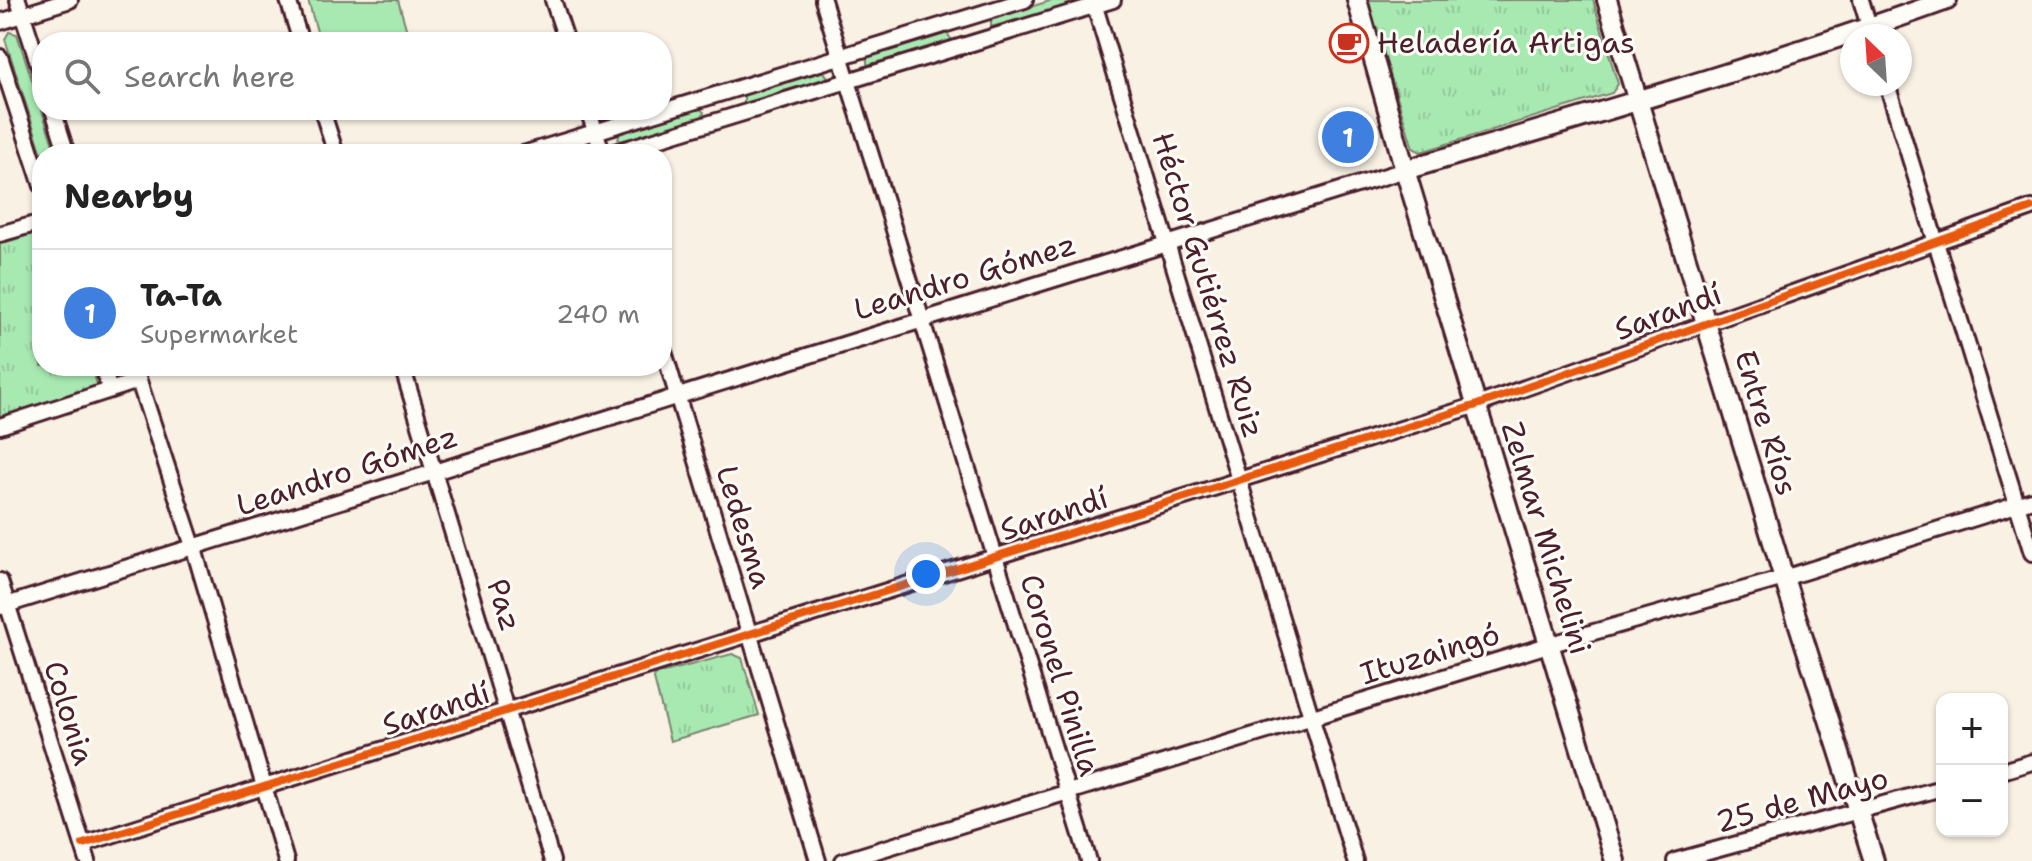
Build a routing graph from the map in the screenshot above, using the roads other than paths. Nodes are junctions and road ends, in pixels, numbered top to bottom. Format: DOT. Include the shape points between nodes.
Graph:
graph roads {
  1 [pos="70,0"];
  2 [pos="288,0"];
  3 [pos="553,0"];
  4 [pos="823,0"];
  5 [pos="1025,0"];
  6 [pos="1113,0"];
  7 [pos="1357,0"];
  8 [pos="1607,0"];
  9 [pos="1861,0"];
  10 [pos="1947,0"];
  11 [pos="1094,3"];
  12 [pos="21,7"];
  13 [pos="0,22"];
  14 [pos="1868,24"];
  15 [pos="1890,24"];
  16 [pos="298,32"];
  17 [pos="564,32"];
  18 [pos="1840,41"];
  19 [pos="32,43"];
  20 [pos="840,56"];
  21 [pos="0,57"];
  22 [pos="848,81"];
  23 [pos="1891,96"];
  24 [pos="1637,102"];
  25 [pos="672,107"];
  26 [pos="56,120"];
  27 [pos="325,120"];
  28 [pos="591,120"];
  29 [pos="631,120"];
  30 [pos="595,131"];
  31 [pos="64,144"];
  32 [pos="333,144"];
  33 [pos="554,144"];
  34 [pos="600,144"];
  35 [pos="642,144"];
  36 [pos="32,155"];
  37 [pos="1405,170"];
  38 [pos="2032,208"];
  39 [pos="32,225"];
  40 [pos="0,234"];
  41 [pos="1168,243"];
  42 [pos="1937,243"];
  43 [pos="923,319"];
  44 [pos="1706,324"];
  45 [pos="105,376"];
  46 [pos="131,376"];
  47 [pos="137,376"];
  48 [pos="405,376"];
  49 [pos="672,376"];
  50 [pos="110,390"];
  51 [pos="678,395"];
  52 [pos="1477,405"];
  53 [pos="0,426"];
  54 [pos="436,472"];
  55 [pos="1240,480"];
  56 [pos="2025,502"];
  57 [pos="194,549"];
  58 [pos="2032,553"];
  59 [pos="997,557"];
  60 [pos="1784,578"];
  61 [pos="0,581"];
  62 [pos="4,606"];
  63 [pos="749,634"];
  64 [pos="1548,645"];
  65 [pos="509,711"];
  66 [pos="1312,718"];
  67 [pos="2032,762"];
  68 [pos="2008,769"];
  69 [pos="265,788"];
  70 [pos="1936,790"];
  71 [pos="1069,793"];
  72 [pos="1859,811"];
  73 [pos="83,844"];
  74 [pos="88,861"];
  75 [pos="286,861"];
  76 [pos="552,861"];
  77 [pos="818,861"];
  78 [pos="843,861"];
  79 [pos="1089,861"];
  80 [pos="1355,861"];
  81 [pos="1615,861"];
  82 [pos="1675,861"];
  83 [pos="1874,861"];
  1 -- 12 [label="street"];
  2 -- 16 [label="street"];
  3 -- 17 [label="street"];
  4 -- 20 [label="street, Coronel Pinilla"];
  5 -- 20 [label="street"];
  6 -- 11 [label="street"];
  7 -- 37 [label="street, Zelmar Michelini"];
  8 -- 24 [label="street, Entre Ríos"];
  9 -- 14 [label="street"];
  10 -- 15 [label="street, Leandro Gómez"];
  11 -- 22 [label="street"];
  11 -- 41 [label="street, Héctor Gutiérrez Ruiz"];
  12 -- 13 [label="street"];
  12 -- 19 [label="street"];
  18 -- 24 [label="street, Leandro Gómez"];
  20 -- 22 [label="street, Coronel Pinilla"];
  20 -- 25 [label="street"];
  21 -- 36 [label="street"];
  22 -- 35 [label="street"];
  22 -- 43 [label="street, Coronel Pinilla"];
  23 -- 42 [label="street"];
  24 -- 37 [label="street, Leandro Gómez"];
  24 -- 44 [label="street, Entre Ríos"];
  26 -- 31 [label="street"];
  27 -- 32 [label="street"];
  28 -- 30 [label="street"];
  29 -- 30 [label="street"];
  30 -- 33 [label="street"];
  30 -- 34 [label="street"];
  37 -- 41 [label="street, Leandro Gómez"];
  37 -- 52 [label="street, Zelmar Michelini"];
  38 -- 42 [label="street, Sarandí"];
  39 -- 40 [label="street"];
  41 -- 43 [label="street, Leandro Gómez"];
  41 -- 55 [label="street, Héctor Gutiérrez Ruiz"];
  42 -- 44 [label="street, Sarandí"];
  42 -- 56 [label="street"];
  43 -- 51 [label="street, Leandro Gómez"];
  43 -- 59 [label="street, Coronel Pinilla"];
  44 -- 52 [label="street, Sarandí"];
  44 -- 60 [label="street, Entre Ríos"];
  45 -- 50 [label="street"];
  46 -- 50 [label="street"];
  47 -- 57 [label="street"];
  48 -- 54 [label="street, Paz"];
  49 -- 51 [label="street, Ledesma"];
  50 -- 53 [label="street"];
  51 -- 54 [label="street, Leandro Gómez"];
  51 -- 63 [label="street, Ledesma"];
  52 -- 55 [label="street, Sarandí"];
  52 -- 64 [label="street, Zelmar Michelini"];
  54 -- 57 [label="street, Leandro Gómez"];
  54 -- 65 [label="street, Paz"];
  55 -- 59 [label="street, Sarandí"];
  55 -- 66 [label="street, Héctor Gutiérrez Ruiz"];
  56 -- 58 [label="street"];
  56 -- 60 [label="street, Ituzaingó"];
  57 -- 62 [label="street, Leandro Gómez"];
  57 -- 69 [label="street"];
  59 -- 63 [label="street, Sarandí"];
  59 -- 71 [label="street, Coronel Pinilla"];
  60 -- 64 [label="street, Ituzaingó"];
  60 -- 72 [label="street, Entre Ríos"];
  61 -- 62 [label="street, Colonia"];
  62 -- 73 [label="street, Colonia"];
  63 -- 65 [label="street, Sarandí"];
  63 -- 77 [label="street, Ledesma"];
  64 -- 66 [label="street, Ituzaingó"];
  64 -- 81 [label="street, Zelmar Michelini"];
  65 -- 69 [label="street, Sarandí"];
  65 -- 76 [label="street, Paz"];
  66 -- 71 [label="street, Ituzaingó"];
  66 -- 80 [label="street, Héctor Gutiérrez Ruiz"];
  67 -- 68 [label="street"];
  69 -- 73 [label="street, Sarandí"];
  69 -- 75 [label="street"];
  70 -- 72 [label="street, 25 de Mayo"];
  71 -- 78 [label="street, Ituzaingó"];
  71 -- 79 [label="street, Coronel Pinilla"];
  72 -- 82 [label="street, 25 de Mayo"];
  72 -- 83 [label="street, Entre Ríos"];
  73 -- 74 [label="street, Colonia"];
}
